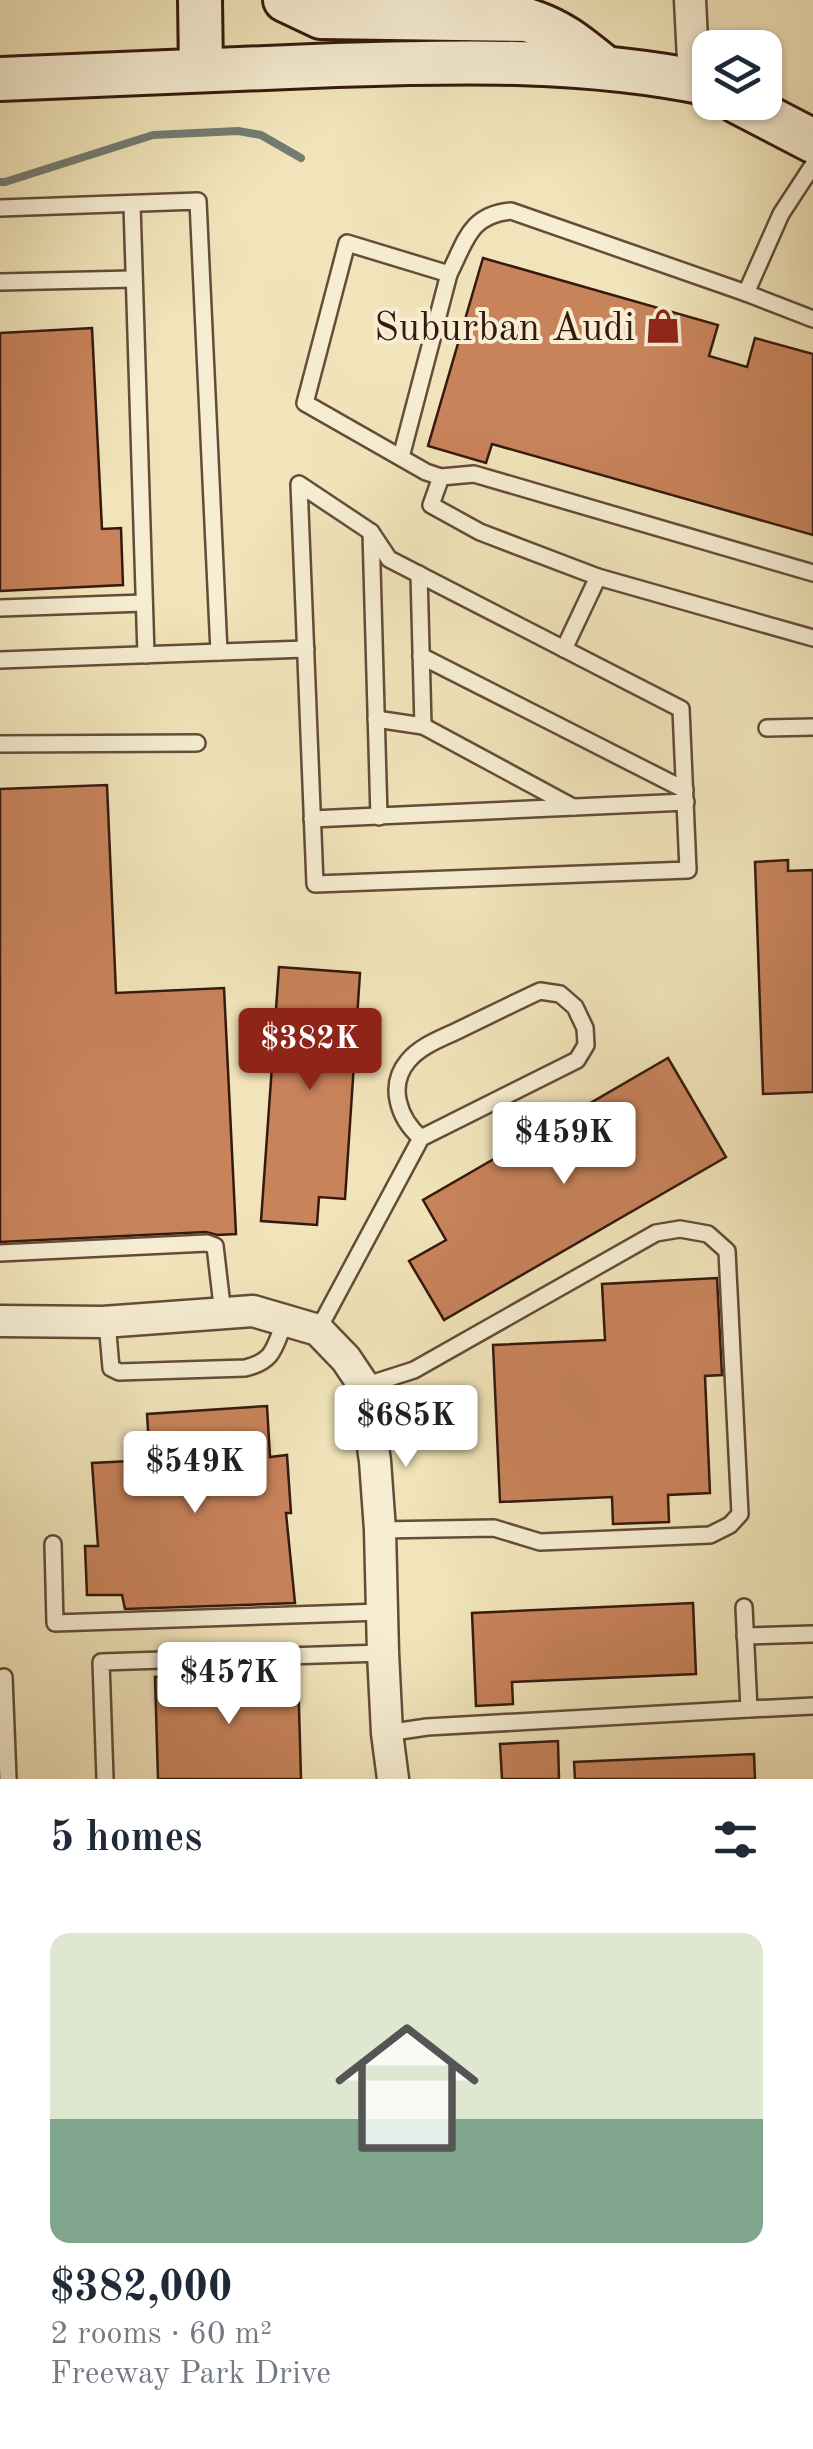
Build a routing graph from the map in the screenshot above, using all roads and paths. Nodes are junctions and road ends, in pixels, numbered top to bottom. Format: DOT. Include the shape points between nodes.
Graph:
graph roads {
  1 [pos="200,0"];
  2 [pos="284,0"];
  3 [pos="690,0"];
  4 [pos="429,9"];
  5 [pos="695,30"];
  6 [pos="604,67"];
  7 [pos="201,70"];
  8 [pos="0,79"];
  9 [pos="692,82"];
  10 [pos="782,99"];
  11 [pos="813,105"];
  12 [pos="773,120"];
  13 [pos="813,141"];
  14 [pos="813,165"];
  15 [pos="132,205"];
  16 [pos="0,208"];
  17 [pos="450,274"];
  18 [pos="133,279"];
  19 [pos="0,282"];
  20 [pos="746,292"];
  21 [pos="813,319"];
  22 [pos="400,457"];
  23 [pos="442,478"];
  24 [pos="372,532"];
  25 [pos="813,572"];
  26 [pos="419,574"];
  27 [pos="598,577"];
  28 [pos="144,603"];
  29 [pos="0,608"];
  30 [pos="813,638"];
  31 [pos="306,649"];
  32 [pos="564,649"];
  33 [pos="220,652"];
  34 [pos="146,655"];
  35 [pos="421,656"];
  36 [pos="0,660"];
  37 [pos="376,719"];
  38 [pos="423,726"];
  39 [pos="813,727"];
  40 [pos="768,728"];
  41 [pos="196,743"];
  42 [pos="0,744"];
  43 [pos="685,796"];
  44 [pos="574,807"];
  45 [pos="379,816"];
  46 [pos="312,820"];
  47 [pos="421,1138"];
  48 [pos="0,1253"];
  49 [pos="223,1314"];
  50 [pos="0,1321"];
  51 [pos="286,1321"];
  52 [pos="108,1322"];
  53 [pos="318,1330"];
  54 [pos="364,1386"];
  55 [pos="380,1530"];
  56 [pos="53,1544"];
  57 [pos="744,1607"];
  58 [pos="381,1612"];
  59 [pos="813,1634"];
  60 [pos="745,1636"];
  61 [pos="382,1653"];
  62 [pos="4,1678"];
  63 [pos="813,1706"];
  64 [pos="749,1709"];
  65 [pos="387,1733"];
  66 [pos="8,1779"];
  67 [pos="105,1779"];
  68 [pos="393,1779"];
  1 -- 7 [label="main road"];
  2 -- 4 [label="main road" via="321,18"];
  3 -- 5 [label="street"];
  4 -- 6 [label="main road" via="527,20 551,28"];
  6 -- 7 [label="main road" via="438,62"];
  6 -- 9 [label="main road"];
  7 -- 8 [label="main road"];
  10 -- 11 [label="main road"];
  12 -- 13 [label="main road"];
  14 -- 20 [label="lane" via="781,214"];
  15 -- 16 [label="lane"];
  15 -- 18 [label="lane"];
  15 -- 33 [label="lane" via="198,201"];
  17 -- 20 [label="lane" via="476,223 511,211"];
  17 -- 22 [label="lane"];
  17 -- 22 [label="lane" via="347,243 304,402"];
  18 -- 19 [label="lane"];
  18 -- 28 [label="lane"];
  20 -- 21 [label="lane"];
  22 -- 23 [label="lane"];
  23 -- 25 [label="lane" via="474,474"];
  23 -- 27 [label="lane" via="431,505 480,532"];
  24 -- 26 [label="lane" via="390,558"];
  24 -- 31 [label="lane" via="299,484"];
  24 -- 37 [label="lane"];
  26 -- 32 [label="lane"];
  26 -- 35 [label="lane"];
  27 -- 30 [label="lane"];
  27 -- 32 [label="lane"];
  28 -- 29 [label="lane"];
  28 -- 34 [label="lane"];
  31 -- 33 [label="lane"];
  31 -- 46 [label="lane"];
  32 -- 43 [label="lane" via="681,710"];
  33 -- 34 [label="lane"];
  34 -- 36 [label="lane"];
  35 -- 38 [label="lane"];
  35 -- 43 [label="lane"];
  37 -- 38 [label="lane"];
  37 -- 45 [label="lane"];
  38 -- 44 [label="lane"];
  39 -- 40 [label="lane"];
  41 -- 42 [label="lane"];
  43 -- 44 [label="lane"];
  43 -- 46 [label="lane" via="688,870 315,884"];
  44 -- 45 [label="lane"];
  45 -- 46 [label="lane"];
  47 -- 47 [label="lane" via="577,1060 586,1045 575,1007 560,994 540,991 421,1048 397,1084 398,1106"];
  47 -- 53 [label="lane"];
  48 -- 49 [label="lane" via="215,1246"];
  49 -- 51 [label="street" via="253,1311"];
  49 -- 52 [label="street"];
  50 -- 52 [label="street"];
  51 -- 52 [label="lane" via="259,1365 118,1372 109,1360"];
  51 -- 53 [label="street"];
  53 -- 54 [label="street"];
  54 -- 55 [label="street"];
  54 -- 55 [label="lane" via="414,1370 656,1232 708,1234 727,1250 740,1514 730,1525 710,1535 540,1542 494,1528"];
  55 -- 58 [label="street"];
  56 -- 58 [label="lane" via="55,1623"];
  57 -- 60 [label="lane"];
  58 -- 61 [label="street"];
  59 -- 60 [label="lane"];
  60 -- 64 [label="lane"];
  61 -- 65 [label="street"];
  61 -- 67 [label="lane" via="101,1662"];
  62 -- 66 [label="lane"];
  63 -- 64 [label="lane"];
  64 -- 65 [label="lane"];
  65 -- 68 [label="street"];
}
